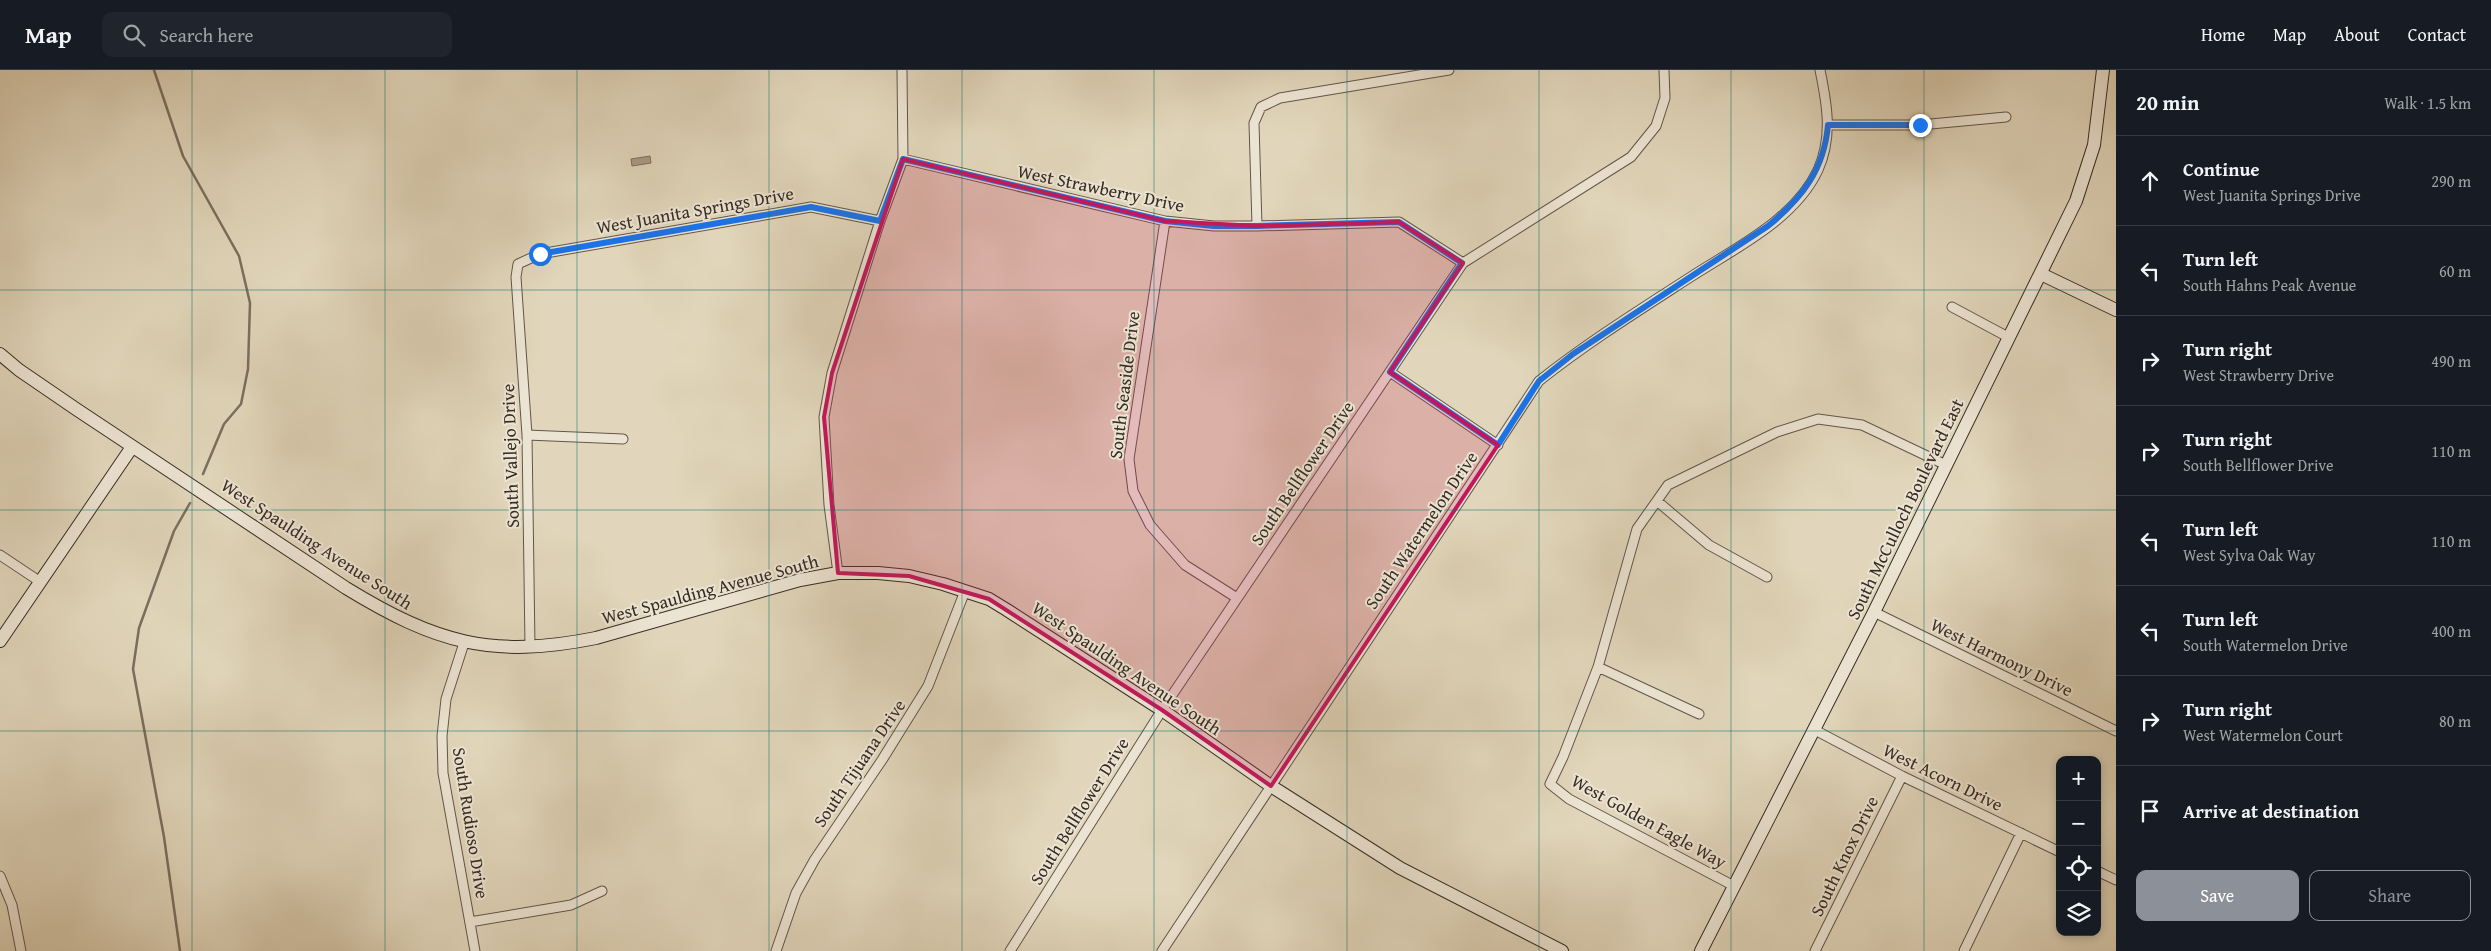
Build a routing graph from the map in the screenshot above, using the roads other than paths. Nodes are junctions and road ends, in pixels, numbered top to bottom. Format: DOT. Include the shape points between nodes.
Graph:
graph roads {
  1 [pos="902,70"];
  2 [pos="1449,70"];
  3 [pos="1664,70"];
  4 [pos="1820,70"];
  5 [pos="2103,70"];
  6 [pos="2006,117"];
  7 [pos="1828,125"];
  8 [pos="903,159"];
  9 [pos="880,221"];
  10 [pos="1165,221"];
  11 [pos="1256,226"];
  12 [pos="1462,263"];
  13 [pos="518,264"];
  14 [pos="2041,274"];
  15 [pos="1952,307"];
  16 [pos="2116,310"];
  17 [pos="2008,337"];
  18 [pos="0,354"];
  19 [pos="1390,372"];
  20 [pos="527,435"];
  21 [pos="623,439"];
  22 [pos="1498,445"];
  23 [pos="132,447"];
  24 [pos="1946,465"];
  25 [pos="1657,501"];
  26 [pos="0,555"];
  27 [pos="838,573"];
  28 [pos="1767,577"];
  29 [pos="39,581"];
  30 [pos="965,591"];
  31 [pos="1237,598"];
  32 [pos="1874,612"];
  33 [pos="0,641"];
  34 [pos="464,643"];
  35 [pos="530,647"];
  36 [pos="1598,667"];
  37 [pos="1162,710"];
  38 [pos="1699,714"];
  39 [pos="1813,729"];
  40 [pos="2116,731"];
  41 [pos="1902,776"];
  42 [pos="1271,786"];
  43 [pos="2021,833"];
  44 [pos="2056,850"];
  45 [pos="2101,873"];
  46 [pos="0,876"];
  47 [pos="2116,880"];
  48 [pos="1734,886"];
  49 [pos="602,891"];
  50 [pos="470,922"];
  51 [pos="1966,950"];
  52 [pos="21,951"];
  53 [pos="475,951"];
  54 [pos="776,951"];
  55 [pos="1010,951"];
  56 [pos="1162,951"];
  57 [pos="1562,951"];
  58 [pos="1701,951"];
  59 [pos="1815,951"];
  1 -- 8 [label="street"];
  2 -- 11 [label="street" via="1280,98 1261,107 1254,123"];
  3 -- 12 [label="street, South Bellflower Drive" via="1665,98 1656,126 1631,157"];
  4 -- 7 [label="street, South Watermelon Drive"];
  5 -- 14 [label="street, South McCulloch Boulevard East" via="2098,127 2086,177"];
  6 -- 7 [label="street" via="1920,125"];
  7 -- 22 [label="street, South Watermelon Drive" via="1818,170 1784,213 1573,354 1539,381"];
  8 -- 9 [label="street"];
  8 -- 10 [label="street, West Strawberry Drive"];
  9 -- 13 [label="street, West Juanita Springs Drive" via="811,207 540,254"];
  9 -- 27 [label="street" via="832,373 824,417 829,505"];
  10 -- 11 [label="street, West Strawberry Drive"];
  10 -- 31 [label="street, South Seaside Drive" via="1129,459 1133,491 1150,525 1185,565"];
  11 -- 12 [label="street, West Strawberry Drive" via="1399,222"];
  12 -- 19 [label="street, South Bellflower Drive"];
  13 -- 20 [label="street, South Vallejo Drive" via="516,277"];
  14 -- 16 [label="street"];
  14 -- 17 [label="street, South McCulloch Boulevard East"];
  15 -- 17 [label="street"];
  17 -- 24 [label="street, South McCulloch Boulevard East"];
  18 -- 23 [label="street, West Spaulding Avenue South" via="18,370"];
  19 -- 22 [label="street"];
  19 -- 31 [label="street, South Bellflower Drive"];
  20 -- 21 [label="street"];
  20 -- 35 [label="street, South Vallejo Drive"];
  22 -- 42 [label="street, South Watermelon Drive"];
  23 -- 29 [label="street"];
  23 -- 34 [label="street, West Spaulding Avenue South" via="386,613 418,629"];
  24 -- 25 [label="street" via="1862,425 1818,419 1777,432 1668,486"];
  24 -- 32 [label="street, South McCulloch Boulevard East"];
  25 -- 28 [label="street" via="1709,545"];
  25 -- 36 [label="street" via="1637,529"];
  26 -- 29 [label="street"];
  27 -- 30 [label="street, West Spaulding Avenue South" via="909,576"];
  27 -- 35 [label="street, West Spaulding Avenue South" via="800,580 596,638"];
  29 -- 33 [label="street"];
  30 -- 37 [label="street, West Spaulding Avenue South" via="1007,610"];
  30 -- 54 [label="street, South Tijuana Drive" via="928,686 815,859 796,893"];
  31 -- 37 [label="street, South Bellflower Drive"];
  32 -- 39 [label="street, South McCulloch Boulevard East"];
  32 -- 40 [label="street, West Harmony Drive"];
  34 -- 35 [label="street, West Spaulding Avenue South"];
  34 -- 50 [label="street, South Rudioso Drive" via="446,699 442,736 443,773"];
  36 -- 38 [label="street"];
  36 -- 48 [label="street, West Golden Eagle Way" via="1550,784 1569,799"];
  37 -- 42 [label="street, West Spaulding Avenue South"];
  37 -- 55 [label="street, South Bellflower Drive"];
  39 -- 41 [label="street, West Acorn Drive"];
  39 -- 48 [label="street, South McCulloch Boulevard East"];
  41 -- 43 [label="street, West Acorn Drive"];
  41 -- 59 [label="street, South Knox Drive"];
  42 -- 56 [label="street, South Watermelon Drive"];
  42 -- 57 [label="street, West Spaulding Avenue South" via="1400,868"];
  43 -- 44 [label="street, West Acorn Drive"];
  43 -- 51 [label="street"];
  45 -- 47 [label="street"];
  46 -- 52 [label="street" via="12,905"];
  48 -- 58 [label="street, South McCulloch Boulevard East"];
  49 -- 50 [label="street" via="571,905"];
  50 -- 53 [label="street, South Rudioso Drive"];
}
